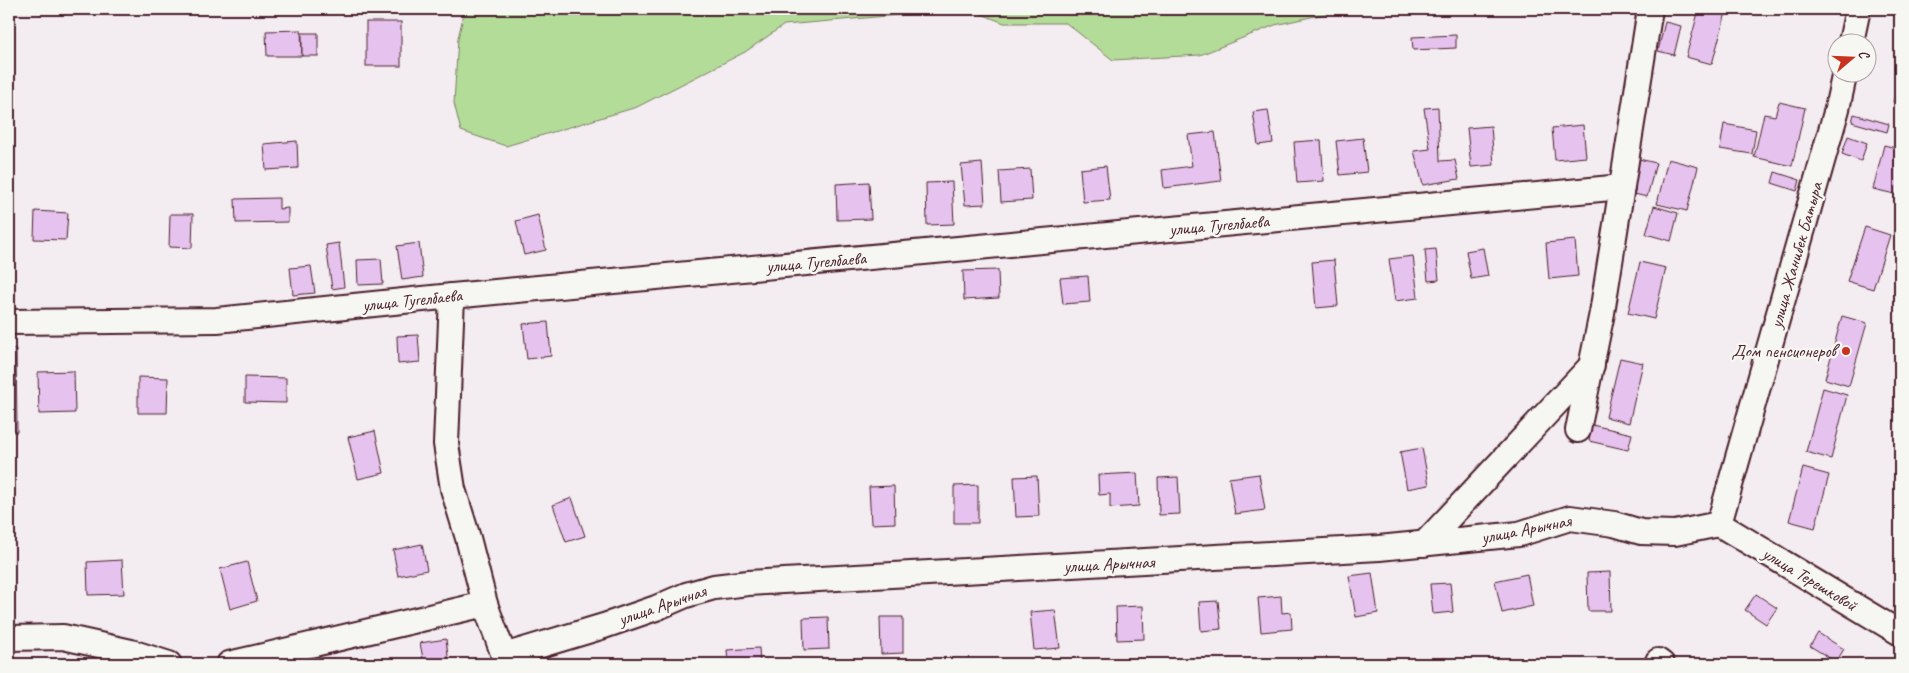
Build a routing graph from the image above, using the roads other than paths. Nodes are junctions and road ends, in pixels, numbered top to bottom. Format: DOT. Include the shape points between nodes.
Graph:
graph roads {
  1 [pos="1650,9"];
  2 [pos="1858,9"];
  3 [pos="1853,32"];
  4 [pos="1843,82"];
  5 [pos="1622,187"];
  6 [pos="452,296"];
  7 [pos="9,322"];
  8 [pos="1592,365"];
  9 [pos="1578,430"];
  10 [pos="1719,524"];
  11 [pos="1424,544"];
  12 [pos="485,604"];
  13 [pos="1900,633"];
  14 [pos="9,638"];
  15 [pos="505,660"];
  16 [pos="169,664"];
  17 [pos="229,664"];
  1 -- 5 [label="street"];
  2 -- 3 [label="street"];
  4 -- 10 [label="street, улица Жанибек Батыра"];
  5 -- 6 [label="street, улица Тугелбаева"];
  5 -- 8 [label="street"];
  6 -- 7 [label="street, улица Тугелбаева" via="217,320"];
  6 -- 12 [label="street" via="446,444 453,489"];
  8 -- 9 [label="street"];
  8 -- 11 [label="street"];
  10 -- 11 [label="street, улица Арычная" via="1675,533 1641,532 1614,524 1570,518 1519,534"];
  10 -- 13 [label="street, улица Терешковой"];
  11 -- 15 [label="street, улица Арычная" via="714,587"];
  12 -- 15 [label="street"];
  12 -- 17 [label="street"];
  14 -- 16 [label="street" via="63,637"];
}
